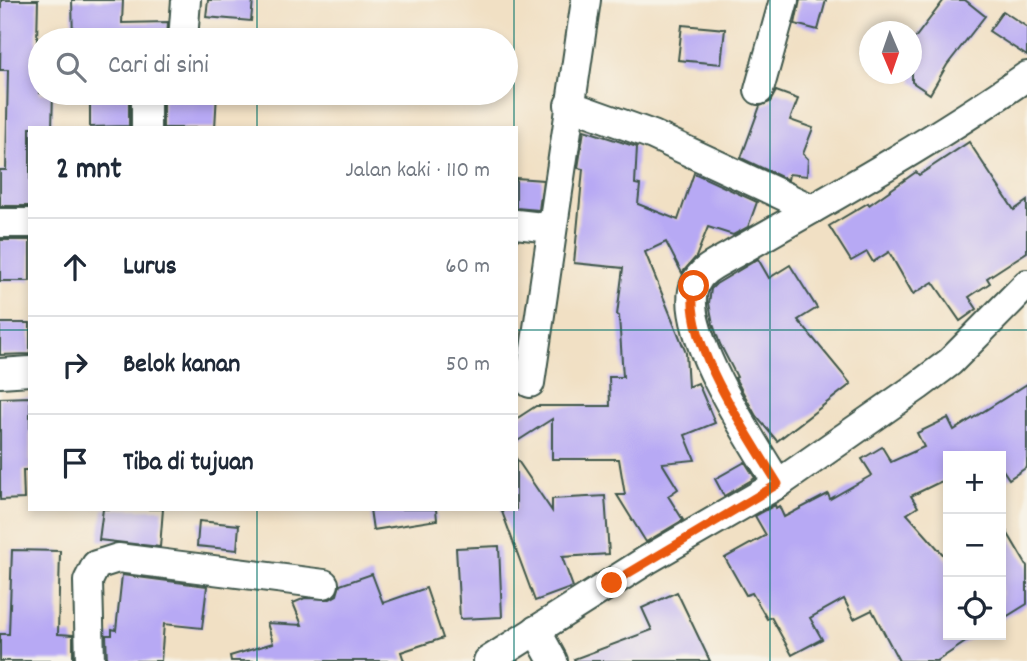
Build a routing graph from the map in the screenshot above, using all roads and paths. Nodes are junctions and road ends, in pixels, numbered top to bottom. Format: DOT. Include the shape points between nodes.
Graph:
graph roads {
  1 [pos="186,0"];
  2 [pos="586,0"];
  3 [pos="784,0"];
  4 [pos="184,28"];
  5 [pos="1027,76"];
  6 [pos="759,90"];
  7 [pos="146,105"];
  8 [pos="569,105"];
  9 [pos="146,126"];
  10 [pos="812,209"];
  11 [pos="0,223"];
  12 [pos="28,223"];
  13 [pos="518,224"];
  14 [pos="551,228"];
  15 [pos="1027,284"];
  16 [pos="28,371"];
  17 [pos="0,373"];
  18 [pos="530,383"];
  19 [pos="778,484"];
  20 [pos="324,584"];
  21 [pos="536,631"];
  22 [pos="90,661"];
  23 [pos="488,661"];
  24 [pos="553,661"];
  1 -- 4 [label="street"];
  2 -- 8 [label="street"];
  3 -- 6 [label="street"];
  5 -- 10 [label="street"];
  7 -- 9 [label="street"];
  8 -- 10 [label="street" via="653,135"];
  8 -- 14 [label="street"];
  10 -- 19 [label="street" via="705,271 691,300 713,375"];
  11 -- 12 [label="street"];
  13 -- 14 [label="street"];
  14 -- 18 [label="street"];
  15 -- 19 [label="street" via="950,362"];
  16 -- 17 [label="street"];
  19 -- 21 [label="street"];
  20 -- 22 [label="street" via="118,558 106,561 96,565 88,581"];
  21 -- 23 [label="street"];
  21 -- 24 [label="street"];
}
